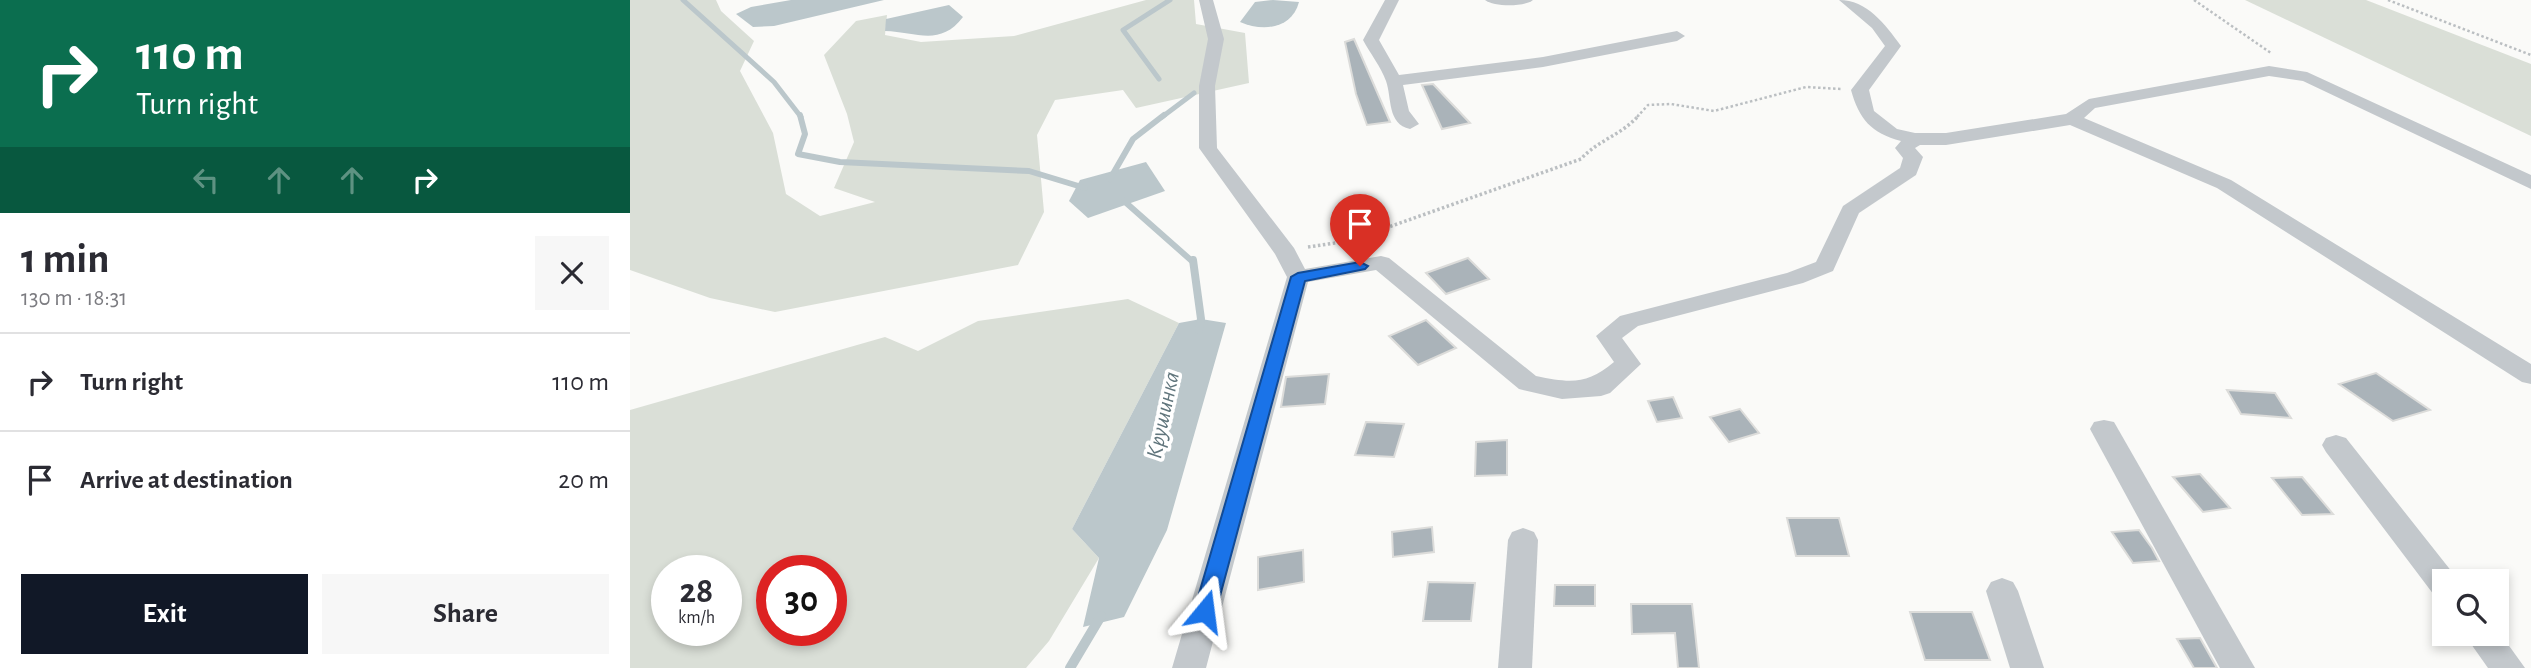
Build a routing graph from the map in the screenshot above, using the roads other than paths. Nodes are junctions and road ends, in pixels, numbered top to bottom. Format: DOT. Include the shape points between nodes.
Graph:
graph roads {
  1 [pos="1206,0"];
  2 [pos="1392,0"];
  3 [pos="1492,0"];
  4 [pos="1527,0"];
  5 [pos="1846,0"];
  6 [pos="1676,36"];
  7 [pos="1394,81"];
  8 [pos="2072,119"];
  9 [pos="1410,124"];
  10 [pos="1915,138"];
  11 [pos="2531,183"];
  12 [pos="1298,277"];
  13 [pos="2531,376"];
  14 [pos="2104,429"];
  15 [pos="2336,445"];
  16 [pos="1524,540"];
  17 [pos="2432,569"];
  18 [pos="2002,591"];
  19 [pos="2491,646"];
  20 [pos="1189,668"];
  21 [pos="1515,668"];
  22 [pos="2027,668"];
  23 [pos="2238,668"];
  24 [pos="2508,668"];
  1 -- 12 [label="street" via="1216,39 1208,86 1208,148 1286,253"];
  2 -- 7 [label="street" via="1371,40"];
  3 -- 4 [label="street"];
  5 -- 10 [label="street" via="1877,25 1893,46 1860,90 1866,113 1891,133"];
  6 -- 7 [label="street" via="1519,65"];
  7 -- 9 [label="street" via="1400,112"];
  8 -- 10 [label="street" via="1946,139"];
  8 -- 11 [label="street" via="2089,104 2269,71 2307,76"];
  8 -- 13 [label="street" via="2224,184"];
  10 -- 12 [label="street" via="1905,148 1913,157 1909,171 1850,210 1825,266 1629,321 1608,336 1628,364 1601,387 1562,390 1528,383 1381,263"];
  12 -- 20 [label="street"];
  14 -- 23 [label="street"];
  15 -- 17 [label="street"];
  16 -- 21 [label="street"];
  18 -- 22 [label="street"];
  19 -- 24 [label="street"];
}
